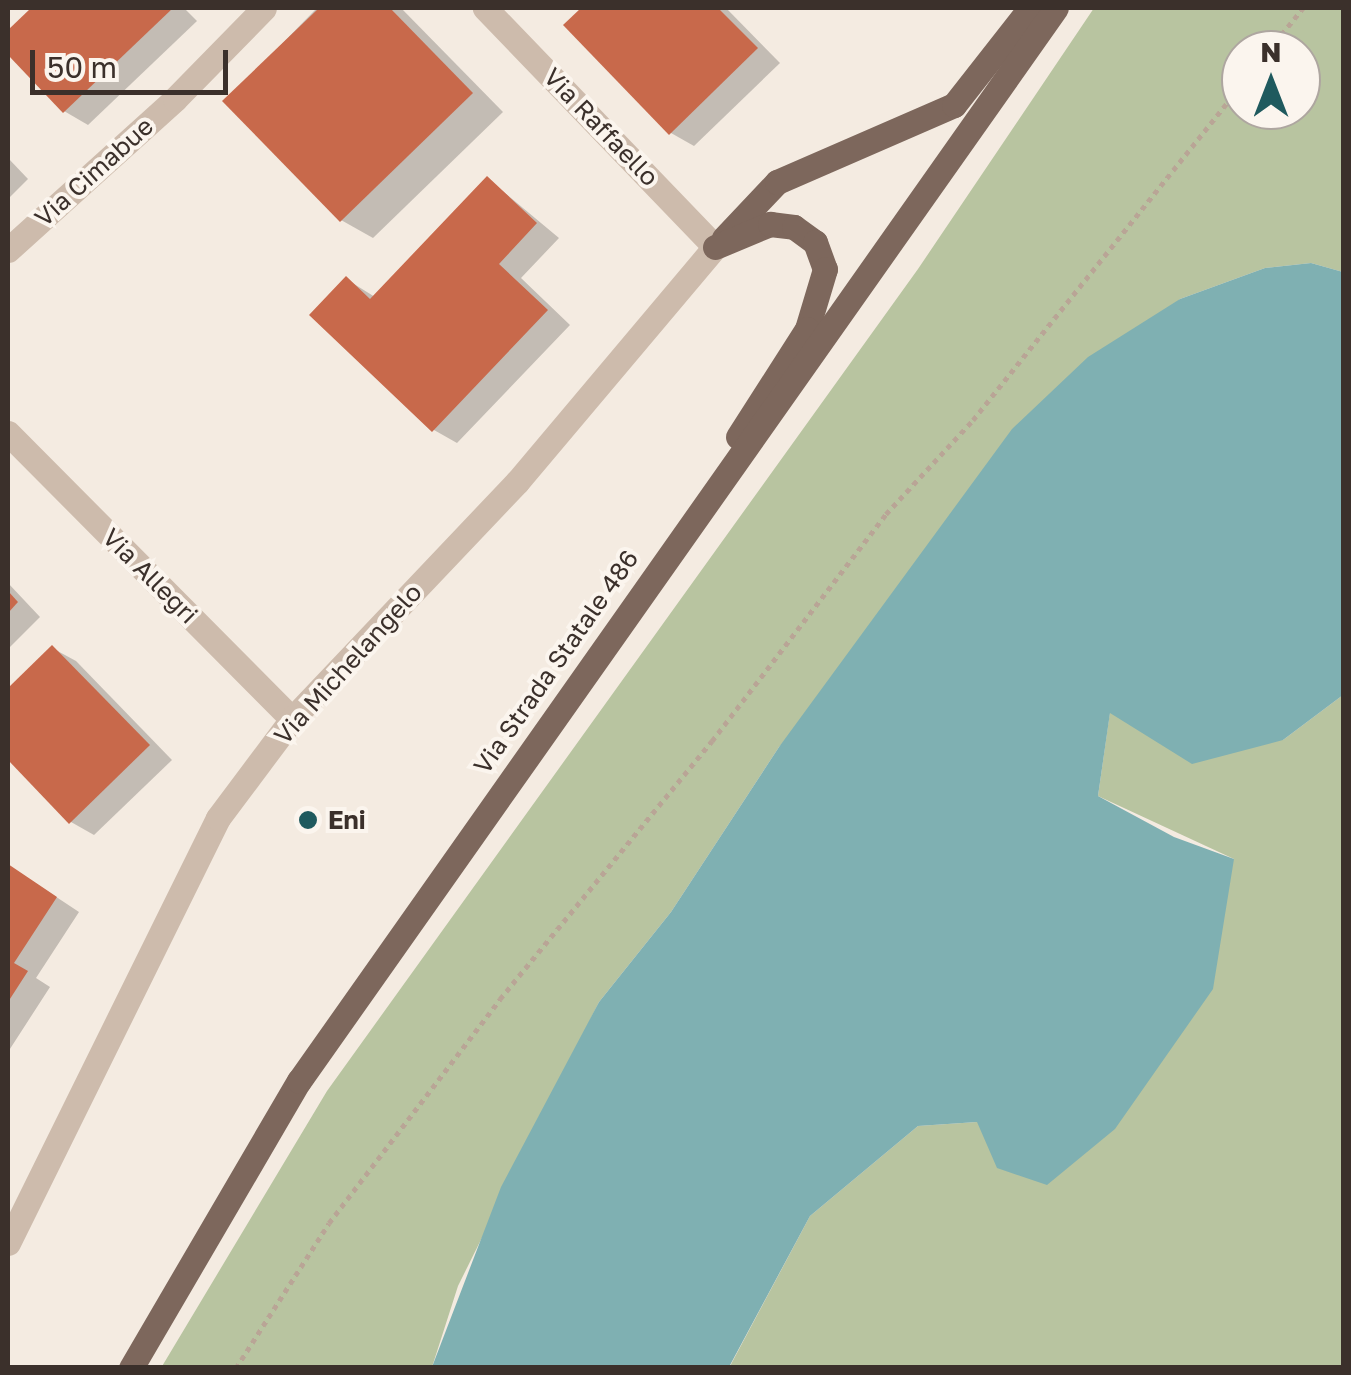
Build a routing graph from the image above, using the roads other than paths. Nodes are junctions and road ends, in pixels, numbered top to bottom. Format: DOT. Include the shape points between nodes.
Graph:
graph roads {
  1 [pos="264,8"];
  2 [pos="485,8"];
  3 [pos="1030,8"];
  4 [pos="1056,8"];
  5 [pos="716,247"];
  6 [pos="8,250"];
  7 [pos="8,434"];
  8 [pos="698,514"];
  9 [pos="292,719"];
  10 [pos="8,1243"];
  11 [pos="132,1368"];
  1 -- 6 [label="street, Via Cimabue"];
  2 -- 5 [label="street, Via Raffaello"];
  3 -- 5 [label="main road" via="954,105 777,182"];
  4 -- 8 [label="main road, Via Strada Statale 486"];
  5 -- 8 [label="main road" via="770,224 794,227 815,242 825,269 807,329 756,404"];
  5 -- 9 [label="street, Via Michelangelo" via="518,482"];
  7 -- 9 [label="street, Via Allegri"];
  8 -- 11 [label="main road, Via Strada Statale 486" via="300,1081"];
  9 -- 10 [label="street, Via Michelangelo" via="218,818"];
}
